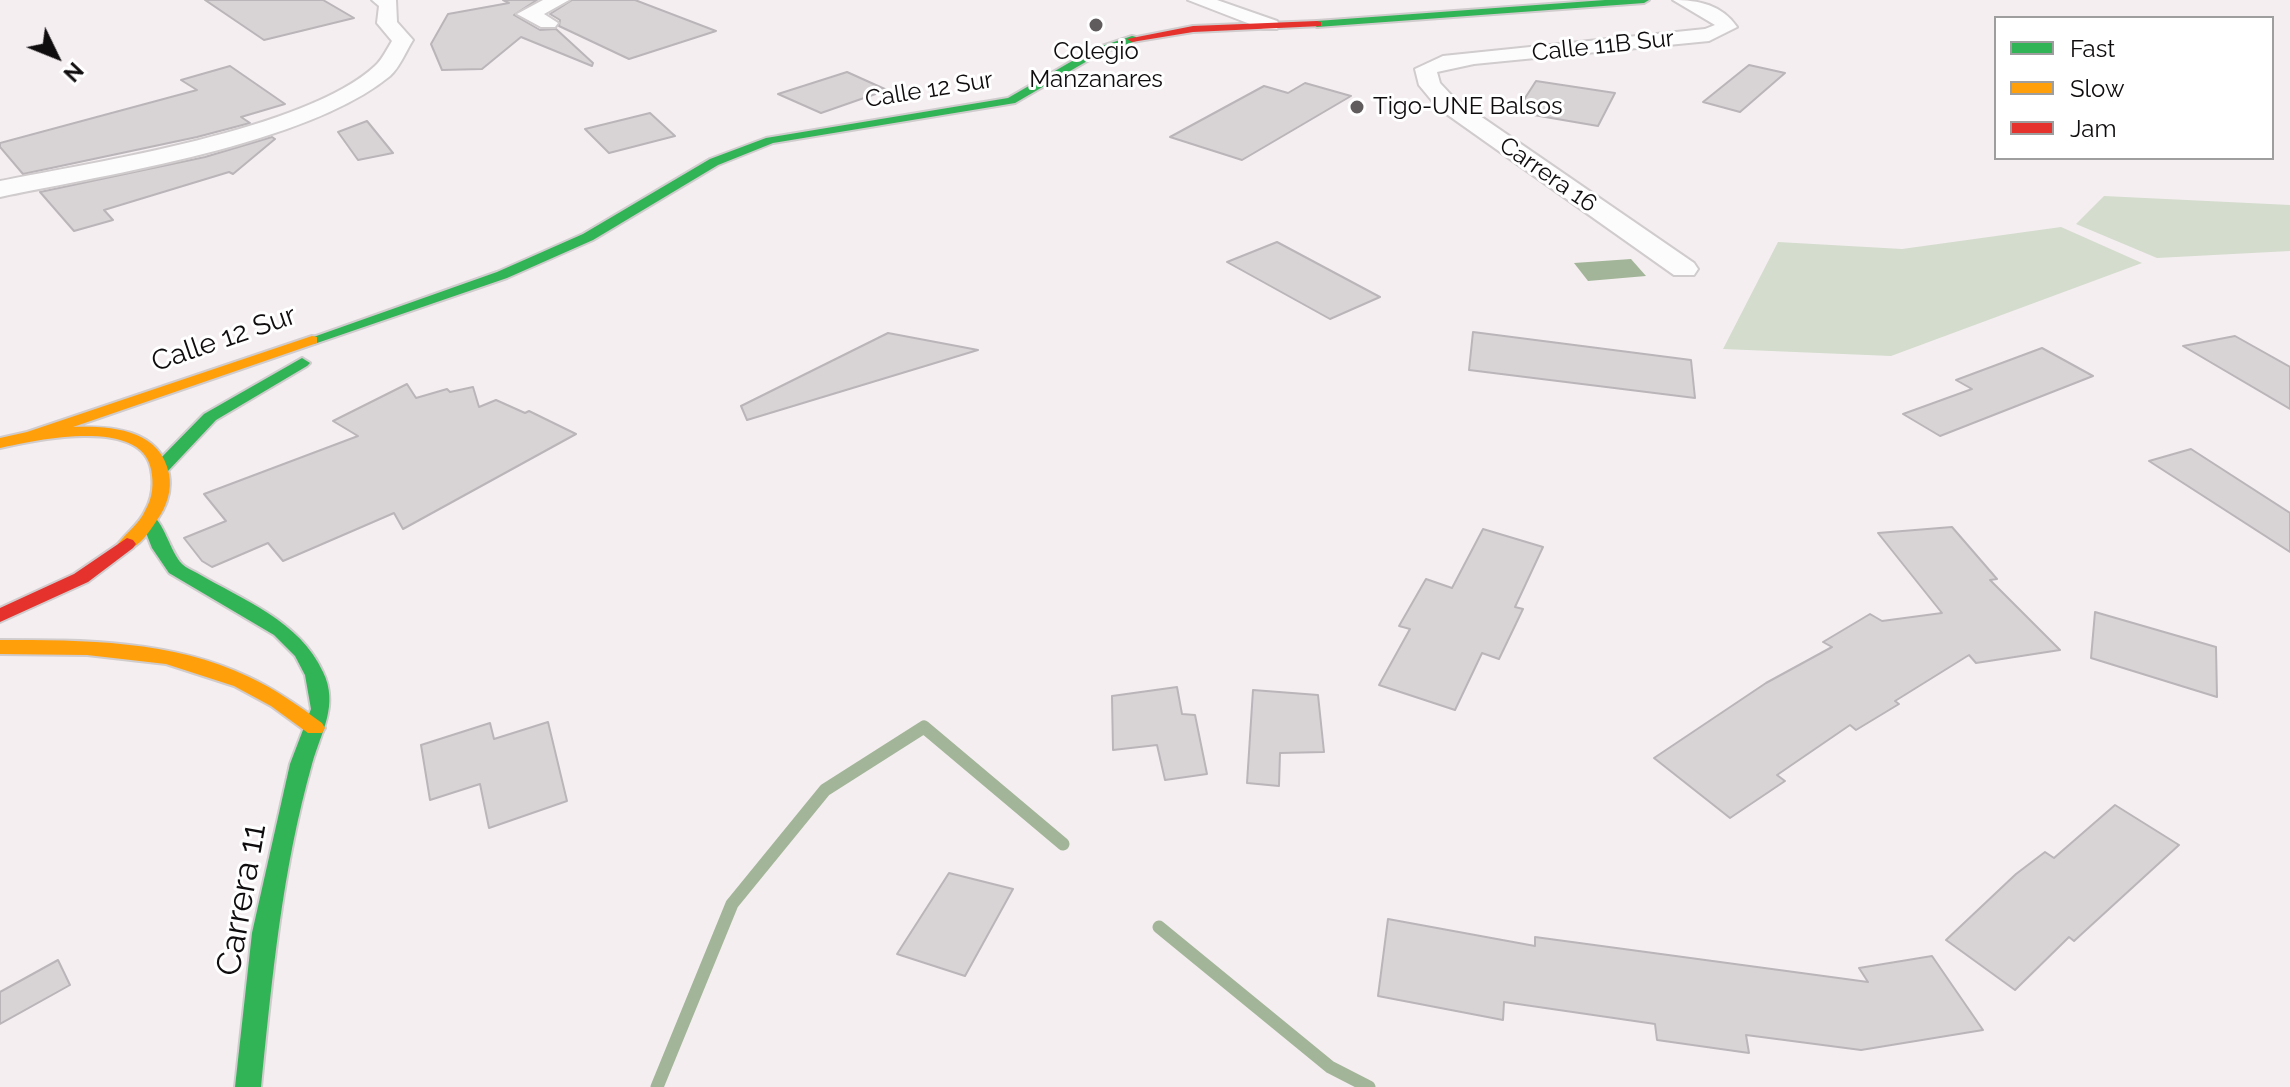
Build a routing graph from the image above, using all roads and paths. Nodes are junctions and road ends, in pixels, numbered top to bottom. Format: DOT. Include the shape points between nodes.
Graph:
graph roads {
  1 [pos="382,0"];
  2 [pos="559,0"];
  3 [pos="1198,0"];
  4 [pos="1644,0"];
  5 [pos="1683,0"];
  6 [pos="548,23"];
  7 [pos="1270,25"];
  8 [pos="1426,69"];
  9 [pos="0,189"];
  10 [pos="1684,269"];
  11 [pos="433,299"];
  12 [pos="33,435"];
  13 [pos="0,443"];
  14 [pos="162,467"];
  15 [pos="150,520"];
  16 [pos="0,616"];
  17 [pos="0,647"];
  18 [pos="315,728"];
  19 [pos="248,1087"];
  1 -- 9 [label="street" via="389,4 387,23 403,40 401,53 375,79 324,107 253,132"];
  2 -- 6 [label="street" via="527,14"];
  3 -- 7 [label="street"];
  4 -- 7 [label="main road, Calle 12 Sur"];
  5 -- 8 [label="street, Calle 11B Sur" via="1727,27 1709,35 1458,60"];
  7 -- 11 [label="main road, Calle 12 Sur" via="1133,40 1076,60 1037,91 1011,101 770,140 714,162 588,237"];
  8 -- 10 [label="street, Carrera 16" via="1430,85 1446,103"];
  11 -- 12 [label="main road, Calle 12 Sur"];
  11 -- 14 [label="main road, Calle 12 Sur" via="236,400 189,436"];
  12 -- 13 [label="main road"];
  12 -- 14 [label="main road" via="111,432 152,451"];
  14 -- 15 [label="main road" via="162,492"];
  15 -- 16 [label="main road" via="80,578"];
  15 -- 18 [label="main road, Carrera 11" via="176,569 281,630 303,652 315,675 321,709"];
  17 -- 18 [label="main road" via="170,654 280,698"];
  18 -- 19 [label="main road, Carrera 11" via="301,764 264,933"];
}
